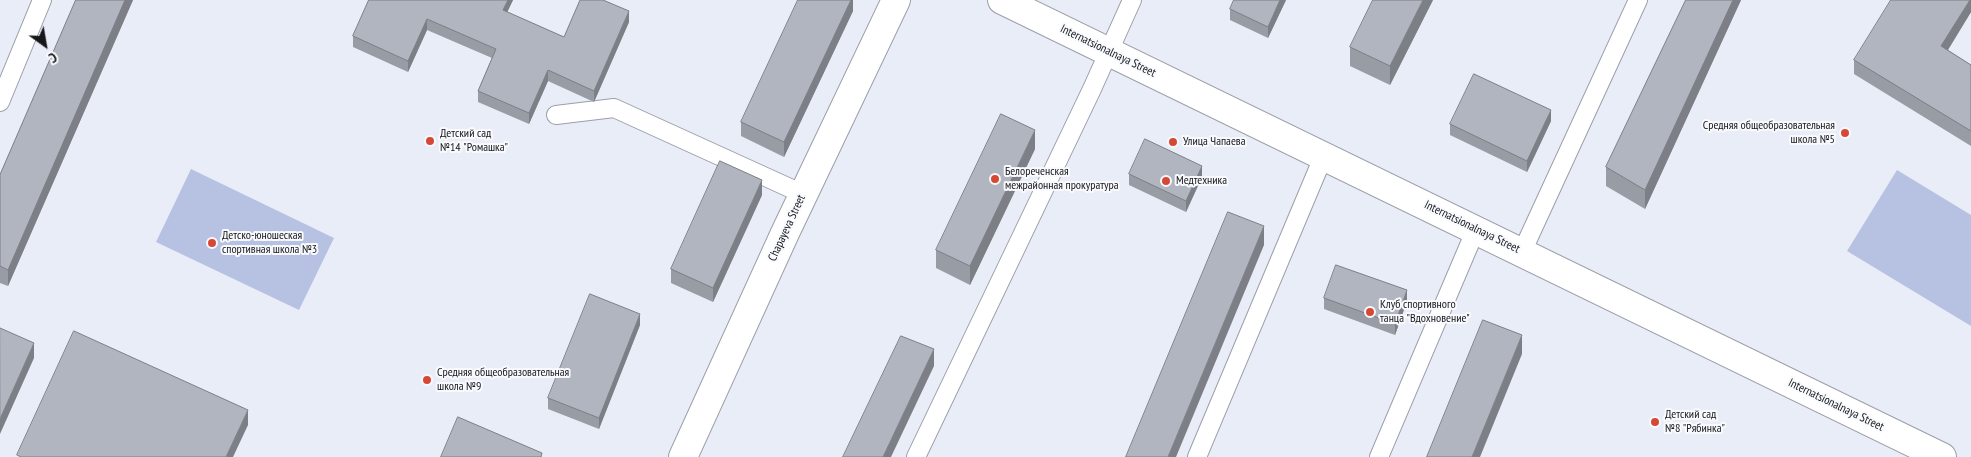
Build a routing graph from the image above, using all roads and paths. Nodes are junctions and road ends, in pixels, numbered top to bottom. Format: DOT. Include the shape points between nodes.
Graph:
graph roads {
  1 [pos="42,0"];
  2 [pos="896,0"];
  3 [pos="1002,0"];
  4 [pos="1132,0"];
  5 [pos="1638,0"];
  6 [pos="1109,52"];
  7 [pos="0,102"];
  8 [pos="556,116"];
  9 [pos="1324,156"];
  10 [pos="803,194"];
  11 [pos="1476,229"];
  12 [pos="1522,252"];
  13 [pos="683,457"];
  14 [pos="916,457"];
  15 [pos="1197,457"];
  16 [pos="1379,457"];
  17 [pos="1942,457"];
  1 -- 7 [label="lane"];
  2 -- 10 [label="street, Chapayeva Street"];
  3 -- 6 [label="street, Internatsionalnaya Street"];
  4 -- 6 [label="lane"];
  5 -- 12 [label="lane"];
  6 -- 9 [label="street, Internatsionalnaya Street"];
  6 -- 14 [label="lane"];
  8 -- 10 [label="lane" via="614,108"];
  9 -- 11 [label="street, Internatsionalnaya Street"];
  9 -- 15 [label="lane"];
  10 -- 13 [label="street, Chapayeva Street"];
  11 -- 12 [label="street, Internatsionalnaya Street"];
  11 -- 16 [label="lane"];
  12 -- 17 [label="street, Internatsionalnaya Street"];
}
